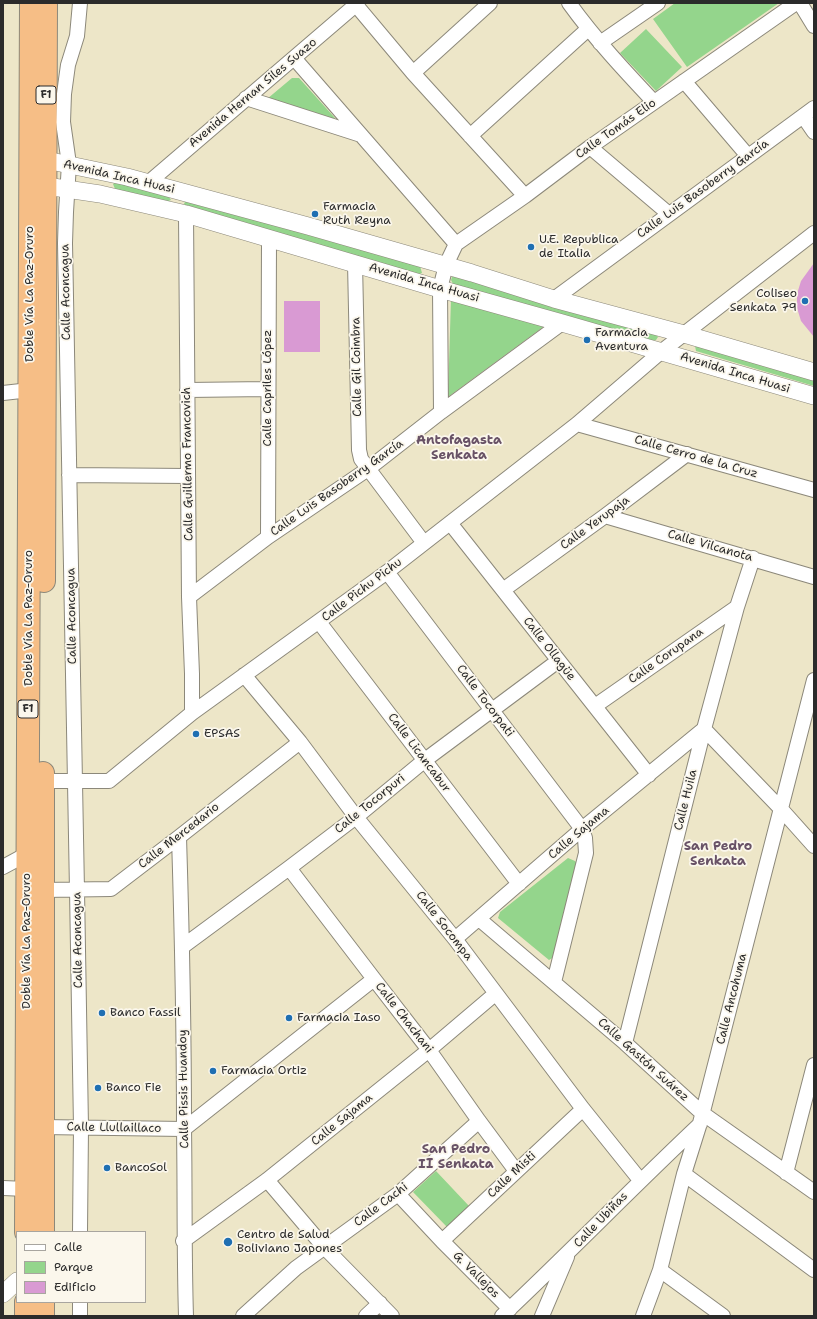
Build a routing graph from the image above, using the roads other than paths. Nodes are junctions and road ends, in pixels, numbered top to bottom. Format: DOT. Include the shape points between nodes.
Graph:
graph roads {
  1 [pos="31,3"];
  2 [pos="46,3"];
  3 [pos="80,3"];
  4 [pos="490,3"];
  5 [pos="569,3"];
  6 [pos="658,3"];
  7 [pos="796,3"];
  8 [pos="800,3"];
  9 [pos="357,4"];
  10 [pos="814,26"];
  11 [pos="588,29"];
  12 [pos="600,43"];
  13 [pos="294,58"];
  14 [pos="413,73"];
  15 [pos="684,81"];
  16 [pos="246,98"];
  17 [pos="654,102"];
  18 [pos="808,112"];
  19 [pos="814,132"];
  20 [pos="361,135"];
  21 [pos="470,136"];
  22 [pos="590,147"];
  23 [pos="748,156"];
  24 [pos="46,160"];
  25 [pos="69,164"];
  26 [pos="148,183"];
  27 [pos="38,186"];
  28 [pos="68,190"];
  29 [pos="176,190"];
  30 [pos="525,196"];
  31 [pos="179,213"];
  32 [pos="669,214"];
  33 [pos="814,233"];
  34 [pos="269,239"];
  35 [pos="456,244"];
  36 [pos="355,263"];
  37 [pos="446,266"];
  38 [pos="440,289"];
  39 [pos="554,299"];
  40 [pos="562,323"];
  41 [pos="684,334"];
  42 [pos="662,351"];
  43 [pos="814,372"];
  44 [pos="268,389"];
  45 [pos="30,390"];
  46 [pos="187,390"];
  47 [pos="3,392"];
  48 [pos="814,396"];
  49 [pos="441,412"];
  50 [pos="577,424"];
  51 [pos="686,454"];
  52 [pos="368,469"];
  53 [pos="69,475"];
  54 [pos="188,476"];
  55 [pos="814,490"];
  56 [pos="605,516"];
  57 [pos="450,523"];
  58 [pos="268,537"];
  59 [pos="424,542"];
  60 [pos="752,558"];
  61 [pos="388,572"];
  62 [pos="814,577"];
  63 [pos="503,590"];
  64 [pos="189,598"];
  65 [pos="737,607"];
  66 [pos="320,622"];
  67 [pos="558,661"];
  68 [pos="244,675"];
  69 [pos="814,680"];
  70 [pos="595,706"];
  71 [pos="811,707"];
  72 [pos="492,710"];
  73 [pos="192,713"];
  74 [pos="704,729"];
  75 [pos="300,742"];
  76 [pos="425,760"];
  77 [pos="649,775"];
  78 [pos="43,781"];
  79 [pos="76,781"];
  80 [pos="781,809"];
  81 [pos="356,817"];
  82 [pos="582,829"];
  83 [pos="179,837"];
  84 [pos="814,846"];
  85 [pos="28,854"];
  86 [pos="3,867"];
  87 [pos="289,868"];
  88 [pos="519,884"];
  89 [pos="43,890"];
  90 [pos="78,890"];
  91 [pos="479,919"];
  92 [pos="455,939"];
  93 [pos="182,947"];
  94 [pos="374,979"];
  95 [pos="554,982"];
  96 [pos="495,994"];
  97 [pos="625,1043"];
  98 [pos="430,1050"];
  99 [pos="814,1064"];
  100 [pos="583,1109"];
  101 [pos="701,1118"];
  102 [pos="479,1121"];
  103 [pos="42,1127"];
  104 [pos="81,1127"];
  105 [pos="184,1129"];
  106 [pos="516,1171"];
  107 [pos="786,1173"];
  108 [pos="684,1174"];
  109 [pos="267,1180"];
  110 [pos="640,1180"];
  111 [pos="3,1188"];
  112 [pos="26,1189"];
  113 [pos="814,1192"];
  114 [pos="398,1194"];
  115 [pos="26,1231"];
  116 [pos="43,1231"];
  117 [pos="80,1231"];
  118 [pos="184,1241"];
  119 [pos="442,1241"];
  120 [pos="324,1247"];
  121 [pos="569,1252"];
  122 [pos="660,1270"];
  123 [pos="814,1270"];
  124 [pos="16,1282"];
  125 [pos="3,1294"];
  126 [pos="26,1303"];
  127 [pos="43,1303"];
  128 [pos="80,1303"];
  129 [pos="380,1303"];
  130 [pos="506,1312"];
  131 [pos="26,1316"];
  132 [pos="43,1316"];
  133 [pos="80,1316"];
  134 [pos="186,1316"];
  135 [pos="243,1316"];
  136 [pos="366,1316"];
  137 [pos="392,1316"];
  138 [pos="542,1316"];
  139 [pos="643,1316"];
  140 [pos="723,1316"];
  1 -- 27 [label="highway, Doble Vía La Paz-Oruro / F1"];
  2 -- 24 [label="highway, Doble Vía La Paz-Oruro / F1"];
  3 -- 25 [label="street, Calle Aconcagua" via="77,36 68,65 62,122"];
  4 -- 14 [label="street"];
  5 -- 11 [label="street"];
  6 -- 12 [label="street"];
  7 -- 15 [label="street, Calle Tomás Elio"];
  8 -- 10 [label="street"];
  9 -- 13 [label="street, Avenida Hernan Siles Suazo"];
  9 -- 14 [label="street"];
  11 -- 12 [label="street"];
  11 -- 21 [label="street"];
  12 -- 17 [label="street"];
  13 -- 16 [label="street, Avenida Hernan Siles Suazo"];
  13 -- 20 [label="street"];
  14 -- 21 [label="street"];
  15 -- 17 [label="street, Calle Tomás Elio"];
  15 -- 23 [label="street"];
  16 -- 20 [label="street"];
  16 -- 26 [label="street, Avenida Hernan Siles Suazo"];
  17 -- 22 [label="street, Calle Tomás Elio"];
  18 -- 19 [label="street"];
  18 -- 23 [label="street, Calle Luis Basoberry García"];
  20 -- 35 [label="street"];
  21 -- 30 [label="street"];
  22 -- 30 [label="street, Calle Tomás Elio"];
  22 -- 32 [label="street"];
  23 -- 32 [label="street, Calle Luis Basoberry García"];
  24 -- 25 [label="street, Avenida Inca Huasi"];
  24 -- 27 [label="highway, Doble Vía La Paz-Oruro / F1"];
  25 -- 26 [label="street, Avenida Inca Huasi"];
  25 -- 28 [label="street, Calle Aconcagua"];
  26 -- 29 [label="street, Avenida Inca Huasi"];
  27 -- 28 [label="street, Avenida Inca Huasi"];
  27 -- 45 [label="highway, Doble Vía La Paz-Oruro / F1"];
  27 -- 78 [label="highway, Doble Vía La Paz-Oruro / F1"];
  28 -- 31 [label="street, Avenida Inca Huasi" via="100,194"];
  28 -- 53 [label="street, Calle Aconcagua" via="65,243"];
  29 -- 31 [label="street"];
  29 -- 37 [label="street, Avenida Inca Huasi"];
  30 -- 35 [label="street, Calle Tomás Elio"];
  31 -- 34 [label="street, Avenida Inca Huasi"];
  31 -- 46 [label="street, Calle Guillermo Francovich"];
  32 -- 39 [label="street, Calle Luis Basoberry García"];
  33 -- 41 [label="street, Calle Pichu Pichu"];
  34 -- 36 [label="street, Avenida Inca Huasi"];
  34 -- 44 [label="street, Calle Capriles López"];
  35 -- 37 [label="street"];
  36 -- 38 [label="street, Avenida Inca Huasi"];
  36 -- 52 [label="street, Calle Gil Coimbra" via="359,450 361,459"];
  37 -- 38 [label="street"];
  37 -- 39 [label="street, Avenida Inca Huasi"];
  38 -- 40 [label="street, Avenida Inca Huasi"];
  38 -- 49 [label="street"];
  39 -- 41 [label="street, Avenida Inca Huasi"];
  40 -- 42 [label="street, Avenida Inca Huasi"];
  40 -- 49 [label="street, Calle Luis Basoberry García"];
  41 -- 42 [label="street, Calle Pichu Pichu"];
  41 -- 43 [label="street, Avenida Inca Huasi"];
  42 -- 48 [label="street, Avenida Inca Huasi"];
  42 -- 50 [label="street, Calle Pichu Pichu"];
  44 -- 46 [label="street"];
  44 -- 58 [label="street, Calle Capriles López"];
  45 -- 47 [label="street"];
  45 -- 85 [label="highway, Doble Vía La Paz-Oruro / F1"];
  46 -- 54 [label="street, Calle Guillermo Francovich"];
  49 -- 52 [label="street, Calle Luis Basoberry García"];
  50 -- 51 [label="street, Calle Cerro de la Cruz"];
  50 -- 57 [label="street, Calle Pichu Pichu"];
  51 -- 55 [label="street, Calle Cerro de la Cruz"];
  51 -- 56 [label="street, Calle Yerupaja"];
  52 -- 58 [label="street, Calle Luis Basoberry García"];
  52 -- 59 [label="street, Calle Gil Coimbra"];
  53 -- 54 [label="street"];
  53 -- 79 [label="street, Calle Aconcagua"];
  54 -- 64 [label="street, Calle Guillermo Francovich"];
  56 -- 60 [label="street, Calle Vilcanota"];
  56 -- 63 [label="street, Calle Yerupaja"];
  57 -- 59 [label="street, Calle Pichu Pichu"];
  57 -- 63 [label="street, Calle Ollagüe"];
  58 -- 64 [label="street, Calle Luis Basoberry García"];
  59 -- 61 [label="street, Calle Pichu Pichu"];
  60 -- 62 [label="street, Calle Vilcanota"];
  60 -- 65 [label="street, Calle Huila"];
  61 -- 66 [label="street, Calle Pichu Pichu"];
  61 -- 72 [label="street, Calle Tocorpati"];
  63 -- 67 [label="street, Calle Ollagüe"];
  64 -- 73 [label="street, Calle Guillermo Francovich"];
  65 -- 70 [label="street, Calle Corupana"];
  65 -- 74 [label="street, Calle Huila"];
  66 -- 68 [label="street, Calle Pichu Pichu"];
  66 -- 76 [label="street, Calle Licancabur"];
  67 -- 70 [label="street, Calle Ollagüe"];
  67 -- 72 [label="street, Calle Tocorpuri"];
  68 -- 73 [label="street, Calle Pichu Pichu"];
  68 -- 75 [label="street, Calle Socompa"];
  69 -- 71 [label="street, Calle Ancohuma"];
  70 -- 77 [label="street, Calle Ollagüe"];
  71 -- 80 [label="street, Calle Ancohuma"];
  72 -- 76 [label="street, Calle Tocorpuri"];
  72 -- 82 [label="street, Calle Tocorpati"];
  73 -- 79 [label="street, Calle Pichu Pichu" via="109,781"];
  74 -- 77 [label="street, Calle Sajama"];
  74 -- 80 [label="street"];
  74 -- 97 [label="street, Calle Huila"];
  75 -- 81 [label="street, Calle Socompa"];
  75 -- 83 [label="street, Calle Mercedario"];
  76 -- 81 [label="street, Calle Tocorpuri"];
  76 -- 88 [label="street, Calle Licancabur"];
  77 -- 82 [label="street, Calle Sajama"];
  78 -- 79 [label="street, Calle Pichu Pichu"];
  78 -- 89 [label="highway, Doble Vía La Paz-Oruro / F1"];
  79 -- 90 [label="street, Calle Aconcagua"];
  80 -- 84 [label="street"];
  80 -- 101 [label="street, Calle Ancohuma"];
  81 -- 87 [label="street, Calle Tocorpuri"];
  81 -- 92 [label="street, Calle Socompa"];
  82 -- 88 [label="street, Calle Sajama"];
  82 -- 95 [label="street" via="586,853"];
  83 -- 90 [label="street, Calle Mercedario" via="111,889"];
  83 -- 93 [label="street, Calle Pissis Huandoy"];
  85 -- 86 [label="street"];
  85 -- 112 [label="highway, Doble Vía La Paz-Oruro / F1"];
  87 -- 93 [label="street, Calle Tocorpuri"];
  87 -- 94 [label="street, Calle Chachani"];
  88 -- 91 [label="street, Calle Sajama"];
  89 -- 90 [label="street, Calle Mercedario"];
  89 -- 103 [label="highway, Doble Vía La Paz-Oruro / F1"];
  90 -- 104 [label="street, Calle Aconcagua"];
  91 -- 92 [label="street, Calle Sajama"];
  91 -- 95 [label="street, Calle Gastón Suárez"];
  92 -- 96 [label="street, Calle Socompa"];
  93 -- 105 [label="street, Calle Pissis Huandoy"];
  94 -- 98 [label="street, Calle Chachani"];
  94 -- 105 [label="street"];
  95 -- 97 [label="street, Calle Gastón Suárez"];
  96 -- 98 [label="street, Calle Sajama"];
  96 -- 100 [label="street, Calle Socompa"];
  97 -- 101 [label="street, Calle Gastón Suárez"];
  98 -- 102 [label="street, Calle Chachani"];
  98 -- 109 [label="street, Calle Sajama"];
  99 -- 107 [label="street"];
  100 -- 106 [label="street, Calle Misti"];
  100 -- 110 [label="street, Calle Socompa"];
  101 -- 107 [label="street, Calle Gastón Suárez"];
  101 -- 108 [label="street, Calle Ancohuma"];
  101 -- 110 [label="street, Calle Ubiñas"];
  102 -- 106 [label="street, Calle Chachani"];
  102 -- 114 [label="street, Calle Cachi"];
  103 -- 104 [label="street, Calle Llullaillaco"];
  103 -- 116 [label="highway, Doble Vía La Paz-Oruro / F1"];
  104 -- 105 [label="street, Calle Llullaillaco"];
  104 -- 117 [label="street, Calle Aconcagua"];
  105 -- 118 [label="street, Calle Pissis Huandoy"];
  106 -- 119 [label="street, Calle Misti"];
  107 -- 113 [label="street, Calle Gastón Suárez"];
  108 -- 122 [label="street, Calle Ancohuma"];
  108 -- 123 [label="street"];
  109 -- 118 [label="street, Calle Sajama"];
  109 -- 120 [label="street"];
  110 -- 121 [label="street, Calle Ubiñas"];
  111 -- 112 [label="street"];
  112 -- 115 [label="highway, Doble Vía La Paz-Oruro / F1"];
  114 -- 119 [label="street, G. Vallejos"];
  114 -- 120 [label="street, Calle Cachi"];
  118 -- 134 [label="street, Calle Pissis Huandoy"];
  119 -- 130 [label="street, G. Vallejos"];
  120 -- 129 [label="street"];
  120 -- 135 [label="street, Calle Cachi" via="296,1268"];
  121 -- 130 [label="street, Calle Ubiñas"];
  121 -- 138 [label="street"];
  122 -- 139 [label="street, Calle Ancohuma"];
  122 -- 140 [label="street"];
  124 -- 125 [label="street"];
  126 -- 131 [label="highway"];
  127 -- 132 [label="highway"];
  128 -- 133 [label="street"];
  129 -- 136 [label="street"];
  129 -- 137 [label="street"];
}
